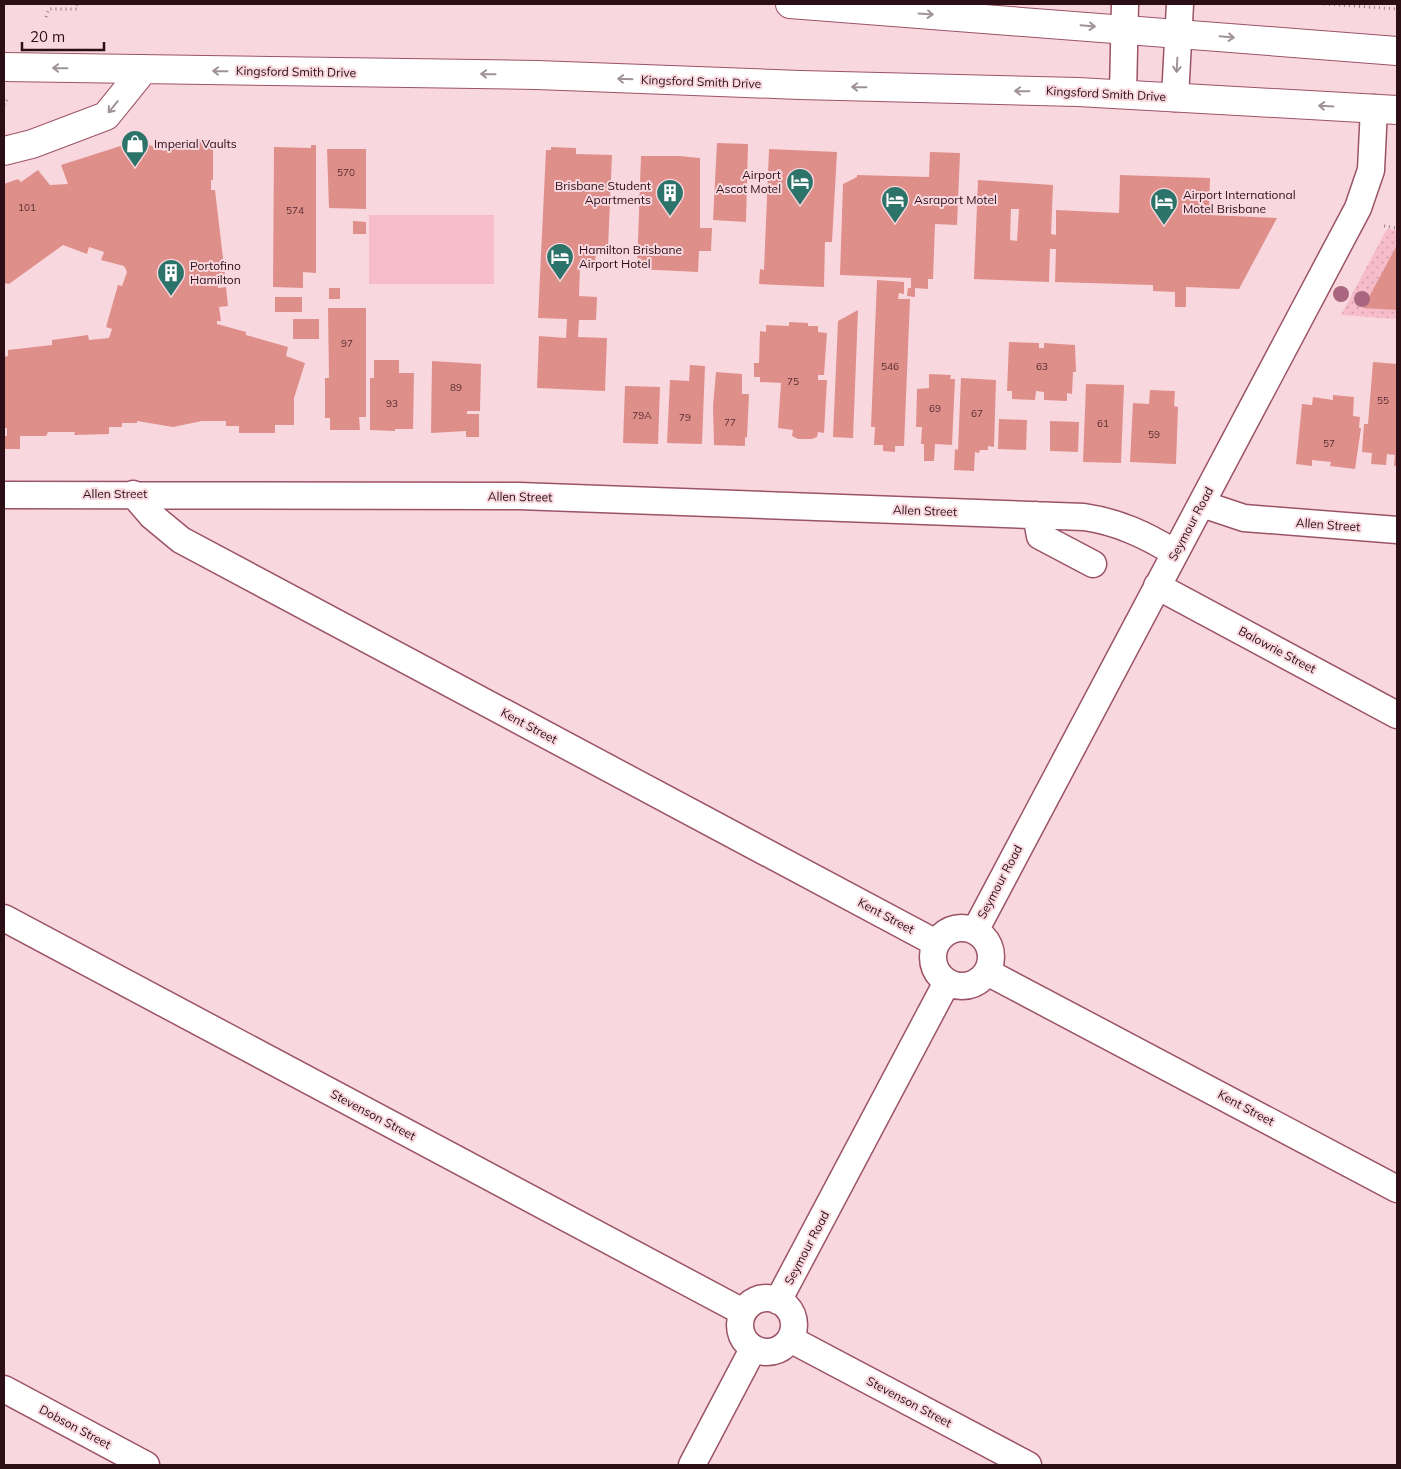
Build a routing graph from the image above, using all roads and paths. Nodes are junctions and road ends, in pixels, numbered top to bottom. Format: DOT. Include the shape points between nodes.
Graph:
graph roads {
  1 [pos="77,4"];
  2 [pos="790,4"];
  3 [pos="1180,4"];
  4 [pos="1324,4"];
  5 [pos="1397,9"];
  6 [pos="46,16"];
  7 [pos="1124,17"];
  8 [pos="1178,33"];
  9 [pos="1397,51"];
  10 [pos="4,67"];
  11 [pos="144,69"];
  12 [pos="1123,94"];
  13 [pos="1175,98"];
  14 [pos="7,100"];
  15 [pos="4,105"];
  16 [pos="1386,109"];
  17 [pos="4,151"];
  18 [pos="1384,226"];
  19 [pos="1397,228"];
  20 [pos="133,494"];
  21 [pos="4,495"];
  22 [pos="1202,504"];
  23 [pos="1036,515"];
  24 [pos="1397,530"];
  25 [pos="1175,553"];
  26 [pos="1093,564"];
  27 [pos="1157,586"];
  28 [pos="1397,715"];
  29 [pos="4,918"];
  30 [pos="974,930"];
  31 [pos="936,943"];
  32 [pos="987,972"];
  33 [pos="947,982"];
  34 [pos="1397,1189"];
  35 [pos="778,1301"];
  36 [pos="743,1312"];
  37 [pos="790,1339"];
  38 [pos="753,1349"];
  39 [pos="4,1389"];
  40 [pos="146,1465"];
  41 [pos="692,1465"];
  42 [pos="1028,1465"];
  1 -- 6 [label="path" via="77,9 49,10"];
  2 -- 7 [label="highway, one-way"];
  3 -- 8 [label="street"];
  4 -- 5 [label="path"];
  7 -- 8 [label="highway"];
  7 -- 12 [label="street"];
  8 -- 9 [label="highway, one-way"];
  8 -- 13 [label="street, one-way"];
  11 -- 10 [label="highway, Kingsford Smith Drive, one-way"];
  12 -- 11 [label="highway, Kingsford Smith Drive, one-way" via="537,75"];
  11 -- 17 [label="highway, one-way" via="106,116"];
  12 -- 13 [label="highway, Kingsford Smith Drive"];
  16 -- 13 [label="highway, Kingsford Smith Drive, one-way"];
  14 -- 15 [label="path"];
  16 -- 22 [label="street, Seymour Road" via="1358,208"];
  18 -- 19 [label="path"];
  20 -- 21 [label="street, Allen Street"];
  20 -- 23 [label="street, Allen Street" via="519,496"];
  20 -- 31 [label="street, Kent Street" via="152,516 181,540"];
  22 -- 24 [label="street, Allen Street" via="1244,518"];
  22 -- 25 [label="street, Seymour Road"];
  23 -- 25 [label="street, Allen Street" via="1084,517 1118,524"];
  23 -- 26 [label="street" via="1040,536"];
  25 -- 27 [label="street, Seymour Road"];
  27 -- 28 [label="street, Balowrie Street"];
  27 -- 30 [label="street, Seymour Road"];
  29 -- 36 [label="street, Stevenson Street"];
  30 -- 31 [label="street" via="948,931"];
  30 -- 32 [label="street" via="983,936 991,953"];
  31 -- 33 [label="street" via="932,960 940,977"];
  32 -- 33 [label="street" via="974,984 956,986"];
  32 -- 34 [label="street, Kent Street"];
  33 -- 35 [label="street, Seymour Road"];
  35 -- 36 [label="street" via="755,1301"];
  35 -- 37 [label="street" via="786,1306 793,1322"];
  36 -- 38 [label="street" via="740,1329"];
  37 -- 38 [label="street" via="778,1350"];
  37 -- 42 [label="street, Stevenson Street"];
  38 -- 41 [label="street"];
  39 -- 40 [label="street, Dobson Street"];
}
